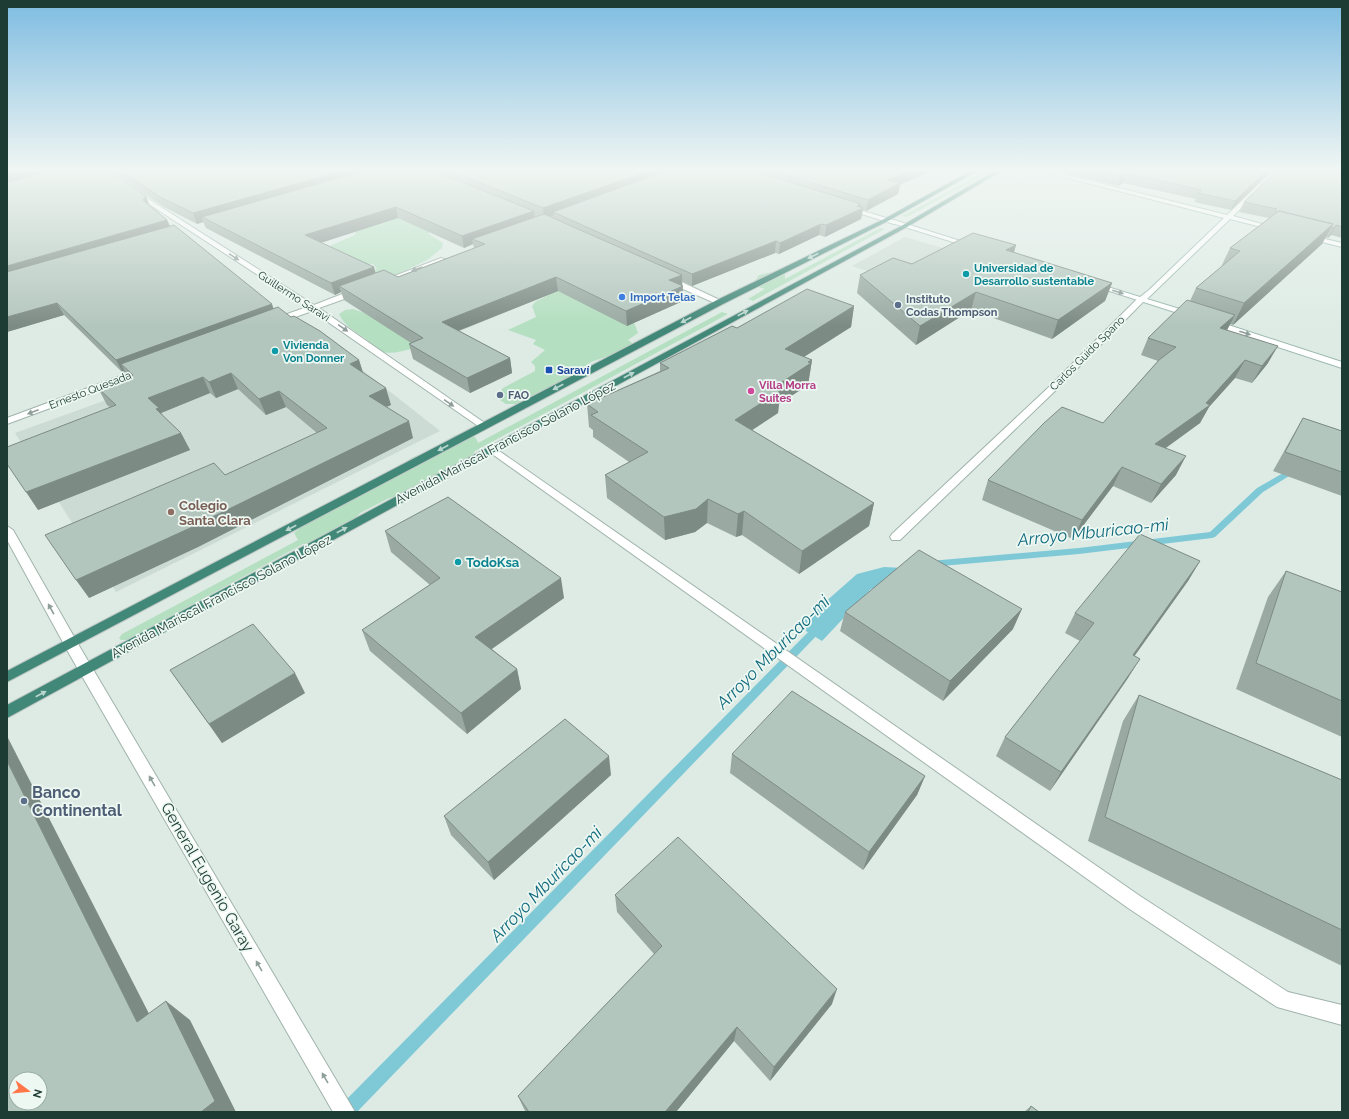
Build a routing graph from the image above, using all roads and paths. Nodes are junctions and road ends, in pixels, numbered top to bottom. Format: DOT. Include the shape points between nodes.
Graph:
graph roads {
  1 [pos="178,221"];
  2 [pos="884,221"];
  3 [pos="891,221"];
  4 [pos="913,221"];
  5 [pos="1226,221"];
  6 [pos="1247,221"];
  7 [pos="905,226"];
  8 [pos="1282,230"];
  9 [pos="1297,234"];
  10 [pos="1342,245"];
  11 [pos="981,250"];
  12 [pos="451,257"];
  13 [pos="663,276"];
  14 [pos="1088,283"];
  15 [pos="378,284"];
  16 [pos="363,289"];
  17 [pos="1141,300"];
  18 [pos="720,302"];
  19 [pos="312,307"];
  20 [pos="267,324"];
  21 [pos="1342,365"];
  22 [pos="148,368"];
  23 [pos="7,421"];
  24 [pos="484,426"];
  25 [pos="492,449"];
  26 [pos="7,530"];
  27 [pos="896,537"];
  28 [pos="70,643"];
  29 [pos="86,669"];
  30 [pos="7,677"];
  31 [pos="7,712"];
  32 [pos="1342,1015"];
  33 [pos="344,1112"];
  1 -- 19 [label="street, Guillermo Saravi, one-way"];
  2 -- 18 [label="highway, Avenida Mariscal Francisco Solano López, one-way"];
  3 -- 7 [label="street"];
  4 -- 7 [label="highway, Avenida Mariscal Francisco Solano López"];
  5 -- 17 [label="street, Carlos Guido Spano"];
  6 -- 8 [label="street"];
  7 -- 11 [label="street"];
  25 -- 7 [label="highway, Avenida Mariscal Francisco Solano López, one-way"];
  9 -- 10 [label="street"];
  12 -- 15 [label="street, one-way"];
  13 -- 18 [label="street"];
  14 -- 17 [label="street, one-way"];
  16 -- 19 [label="street"];
  17 -- 21 [label="street, one-way"];
  17 -- 27 [label="street, Carlos Guido Spano" via="1053,388"];
  18 -- 24 [label="highway, Avenida Mariscal Francisco Solano López, one-way"];
  19 -- 20 [label="street"];
  19 -- 24 [label="street, Guillermo Saravi, one-way"];
  22 -- 23 [label="street, Ernesto Quesada, one-way"];
  24 -- 28 [label="highway, Avenida Mariscal Francisco Solano López, one-way"];
  29 -- 25 [label="highway, Avenida Mariscal Francisco Solano López, one-way"];
  25 -- 32 [label="street" via="1134,902 1284,1000"];
  28 -- 26 [label="street, General Eugenio Garay, one-way"];
  28 -- 29 [label="street, General Eugenio Garay"];
  28 -- 30 [label="highway, Avenida Mariscal Francisco Solano López"];
  31 -- 29 [label="highway, Avenida Mariscal Francisco Solano López, one-way"];
  33 -- 29 [label="street, General Eugenio Garay, one-way"];
}
